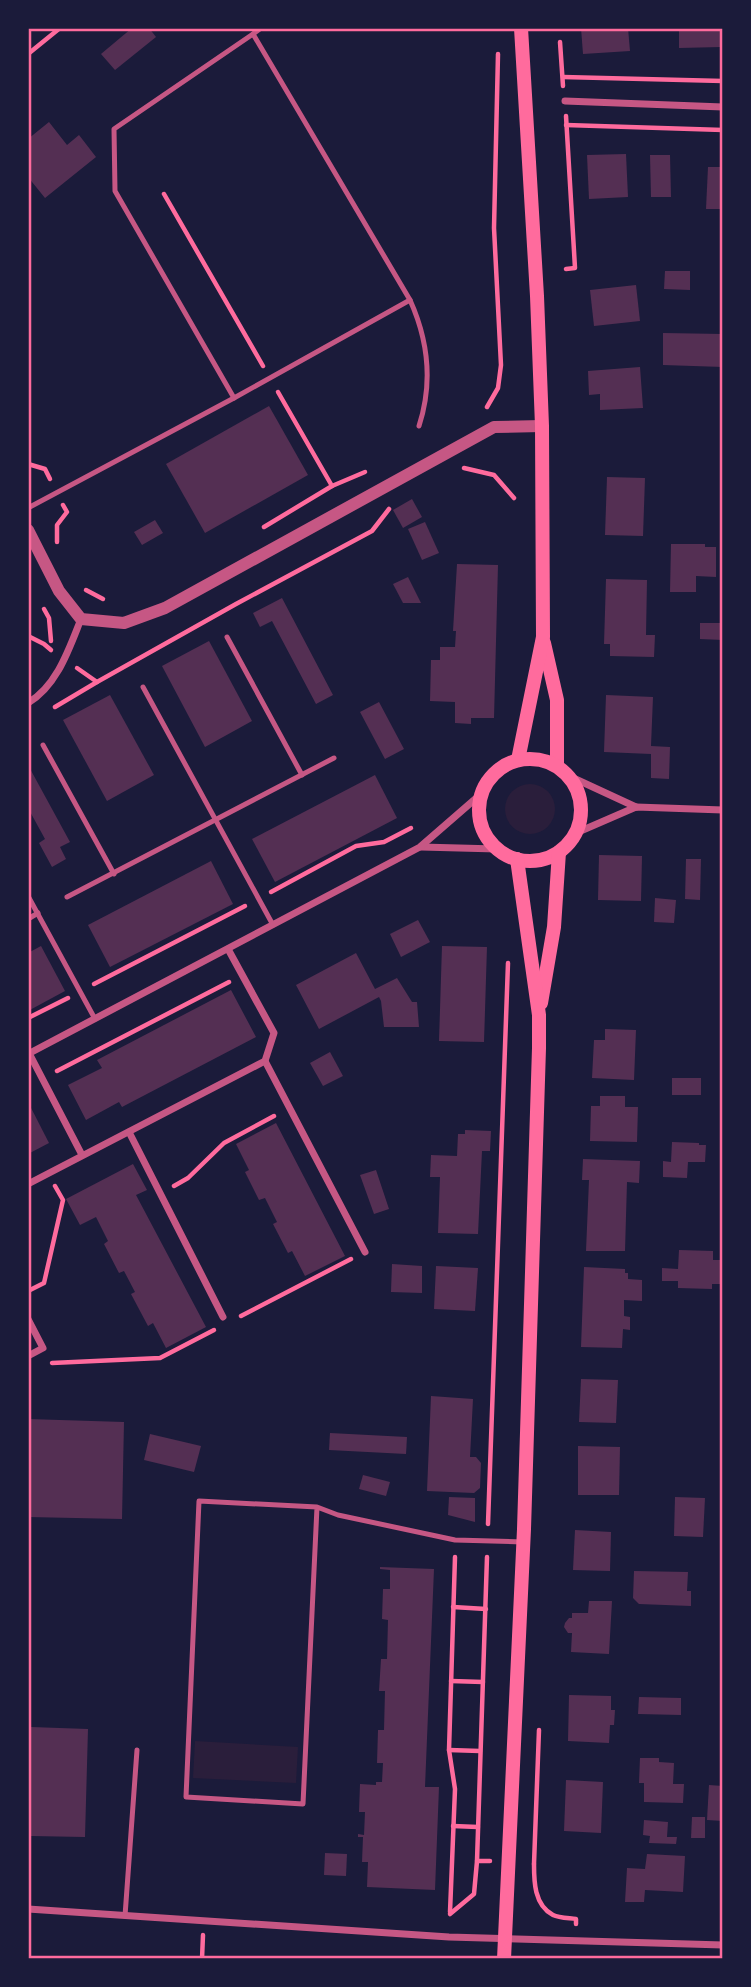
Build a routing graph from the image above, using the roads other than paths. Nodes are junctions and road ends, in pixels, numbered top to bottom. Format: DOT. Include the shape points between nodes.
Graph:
graph roads {
  1 [pos="261,28"];
  2 [pos="521,28"];
  3 [pos="253,34"];
  4 [pos="565,102"];
  5 [pos="723,107"];
  6 [pos="410,300"];
  7 [pos="234,398"];
  8 [pos="419,426"];
  9 [pos="542,426"];
  10 [pos="28,508"];
  11 [pos="28,530"];
  12 [pos="81,619"];
  13 [pos="227,637"];
  14 [pos="543,637"];
  15 [pos="143,687"];
  16 [pos="28,703"];
  17 [pos="43,745"];
  18 [pos="334,758"];
  19 [pos="518,760"];
  20 [pos="557,766"];
  21 [pos="302,775"];
  22 [pos="569,776"];
  23 [pos="481,794"];
  24 [pos="636,807"];
  25 [pos="723,810"];
  26 [pos="215,821"];
  27 [pos="576,833"];
  28 [pos="420,847"];
  29 [pos="497,849"];
  30 [pos="559,852"];
  31 [pos="517,859"];
  32 [pos="114,874"];
  33 [pos="28,895"];
  34 [pos="67,897"];
  35 [pos="38,913"];
  36 [pos="28,919"];
  37 [pos="273,925"];
  38 [pos="228,949"];
  39 [pos="539,1015"];
  40 [pos="94,1019"];
  41 [pos="28,1054"];
  42 [pos="265,1061"];
  43 [pos="129,1132"];
  44 [pos="82,1156"];
  45 [pos="28,1184"];
  46 [pos="365,1252"];
  47 [pos="223,1317"];
  48 [pos="28,1319"];
  49 [pos="29,1355"];
  50 [pos="317,1507"];
  51 [pos="523,1542"];
  52 [pos="137,1750"];
  53 [pos="28,1909"];
  54 [pos="125,1916"];
  55 [pos="505,1939"];
  56 [pos="723,1945"];
  57 [pos="504,1959"];
  1 -- 3 [label="lane"];
  2 -- 9 [label="main road"];
  3 -- 6 [label="lane"];
  3 -- 7 [label="lane" via="114,129 115,191"];
  4 -- 5 [label="street"];
  6 -- 7 [label="lane"];
  6 -- 8 [label="lane" via="426,354 426,392"];
  7 -- 10 [label="lane"];
  9 -- 12 [label="street" via="494,427 165,608 124,623"];
  9 -- 14 [label="main road"];
  11 -- 12 [label="street" via="59,590"];
  12 -- 16 [label="street" via="64,660 41,695"];
  13 -- 21 [label="lane"];
  14 -- 19 [label="main road"];
  14 -- 20 [label="main road" via="557,700"];
  15 -- 26 [label="lane"];
  17 -- 32 [label="lane"];
  18 -- 21 [label="lane"];
  19 -- 20 [label="main road" via="538,759"];
  19 -- 23 [label="main road" via="502,767"];
  20 -- 22 [label="main road"];
  21 -- 26 [label="lane"];
  22 -- 24 [label="street"];
  22 -- 27 [label="main road" via="581,803"];
  23 -- 28 [label="street"];
  23 -- 29 [label="main road" via="481,824"];
  24 -- 25 [label="street"];
  24 -- 27 [label="street"];
  26 -- 32 [label="lane"];
  26 -- 37 [label="lane"];
  27 -- 30 [label="main road"];
  28 -- 29 [label="street"];
  28 -- 37 [label="street"];
  29 -- 31 [label="main road"];
  30 -- 31 [label="main road" via="539,860"];
  30 -- 39 [label="main road" via="554,927"];
  31 -- 39 [label="main road"];
  32 -- 34 [label="lane"];
  33 -- 35 [label="lane"];
  35 -- 36 [label="lane"];
  35 -- 40 [label="lane"];
  37 -- 38 [label="street"];
  38 -- 40 [label="street"];
  38 -- 42 [label="street" via="274,1033"];
  39 -- 51 [label="main road"];
  40 -- 41 [label="street"];
  41 -- 44 [label="street"];
  42 -- 43 [label="street"];
  42 -- 46 [label="street"];
  43 -- 44 [label="street"];
  43 -- 47 [label="street"];
  44 -- 45 [label="street"];
  48 -- 49 [label="street" via="43,1348"];
  50 -- 50 [label="lane" via="199,1501 186,1797 303,1804"];
  50 -- 51 [label="lane" via="455,1540"];
  51 -- 55 [label="main road"];
  52 -- 54 [label="lane"];
  53 -- 54 [label="street"];
  54 -- 55 [label="street"];
  55 -- 56 [label="street"];
  55 -- 57 [label="main road"];
}
